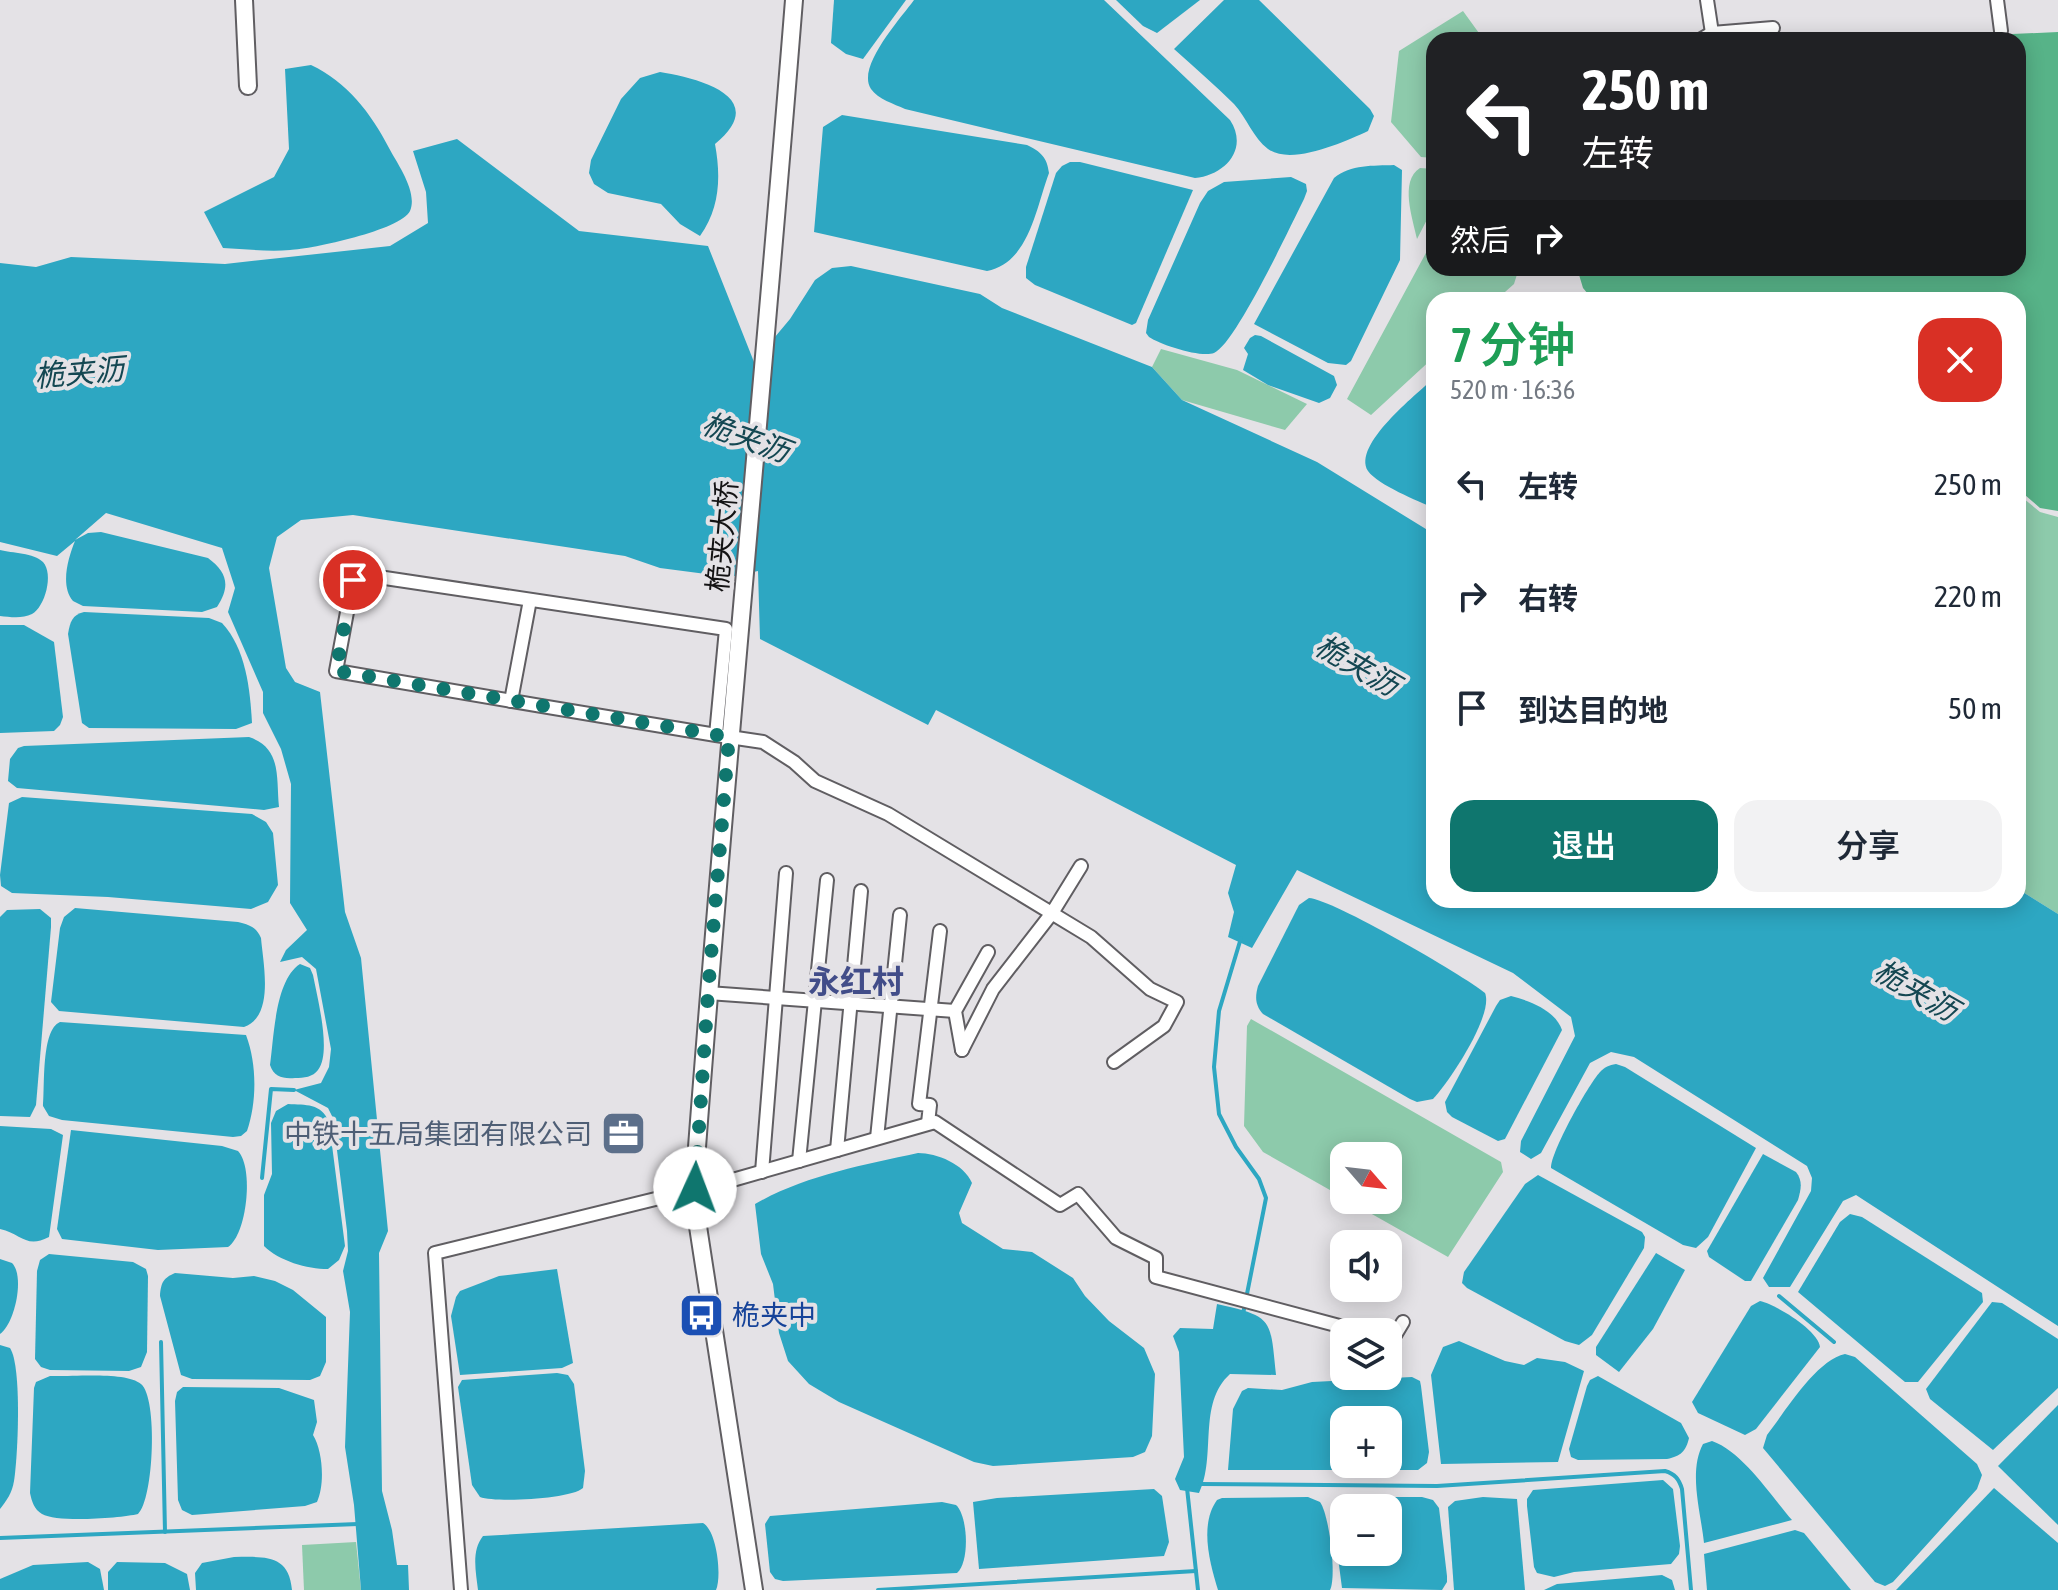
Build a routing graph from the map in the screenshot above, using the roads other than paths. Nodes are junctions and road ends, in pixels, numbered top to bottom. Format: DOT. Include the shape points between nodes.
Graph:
graph roads {
  1 [pos="244,0"];
  2 [pos="794,0"];
  3 [pos="1707,0"];
  4 [pos="1997,0"];
  5 [pos="1773,28"];
  6 [pos="2001,31"];
  7 [pos="1712,32"];
  8 [pos="1724,32"];
  9 [pos="248,86"];
  10 [pos="530,600"];
  11 [pos="511,701"];
  12 [pos="722,736"];
  13 [pos="1081,866"];
  14 [pos="786,873"];
  15 [pos="827,880"];
  16 [pos="861,891"];
  17 [pos="1052,913"];
  18 [pos="900,915"];
  19 [pos="940,931"];
  20 [pos="988,952"];
  21 [pos="708,993"];
  22 [pos="775,997"];
  23 [pos="815,1000"];
  24 [pos="851,1003"];
  25 [pos="891,1006"];
  26 [pos="930,1009"];
  27 [pos="955,1011"];
  28 [pos="1114,1062"];
  29 [pos="928,1123"];
  30 [pos="877,1138"];
  31 [pos="837,1150"];
  32 [pos="799,1161"];
  33 [pos="762,1172"];
  34 [pos="695,1188"];
  35 [pos="1330,1323"];
  36 [pos="461,1590"];
  37 [pos="754,1590"];
  1 -- 9 [label="street"];
  2 -- 12 [label="street, 桅夹大桥" via="735,674"];
  3 -- 7 [label="street"];
  4 -- 6 [label="street"];
  5 -- 8 [label="street"];
  10 -- 11 [label="street"];
  10 -- 11 [label="street" via="385,578 353,580 336,671"];
  10 -- 12 [label="street" via="726,629"];
  11 -- 12 [label="street"];
  12 -- 17 [label="street" via="763,742 815,781 888,814"];
  12 -- 21 [label="street, 桅夹大桥"];
  13 -- 17 [label="street"];
  14 -- 22 [label="street"];
  15 -- 23 [label="street"];
  16 -- 24 [label="street"];
  17 -- 27 [label="street" via="993,989 962,1050"];
  17 -- 28 [label="street" via="1091,937 1150,989 1177,1002 1164,1026"];
  18 -- 25 [label="street"];
  19 -- 26 [label="street"];
  20 -- 27 [label="street"];
  21 -- 22 [label="street"];
  21 -- 34 [label="street, 桅夹大桥"];
  22 -- 23 [label="street"];
  22 -- 33 [label="street"];
  23 -- 24 [label="street"];
  23 -- 32 [label="street"];
  24 -- 25 [label="street"];
  24 -- 31 [label="street"];
  25 -- 26 [label="street"];
  25 -- 30 [label="street"];
  26 -- 27 [label="street"];
  26 -- 29 [label="street" via="919,1104 930,1105"];
  29 -- 30 [label="street"];
  29 -- 35 [label="street" via="948,1128 1060,1205 1078,1194 1116,1238 1156,1258 1156,1277"];
  30 -- 31 [label="street"];
  31 -- 32 [label="street"];
  32 -- 33 [label="street"];
  33 -- 34 [label="street"];
  34 -- 36 [label="street" via="435,1253"];
  34 -- 37 [label="street, 桅夹大桥"];
}
